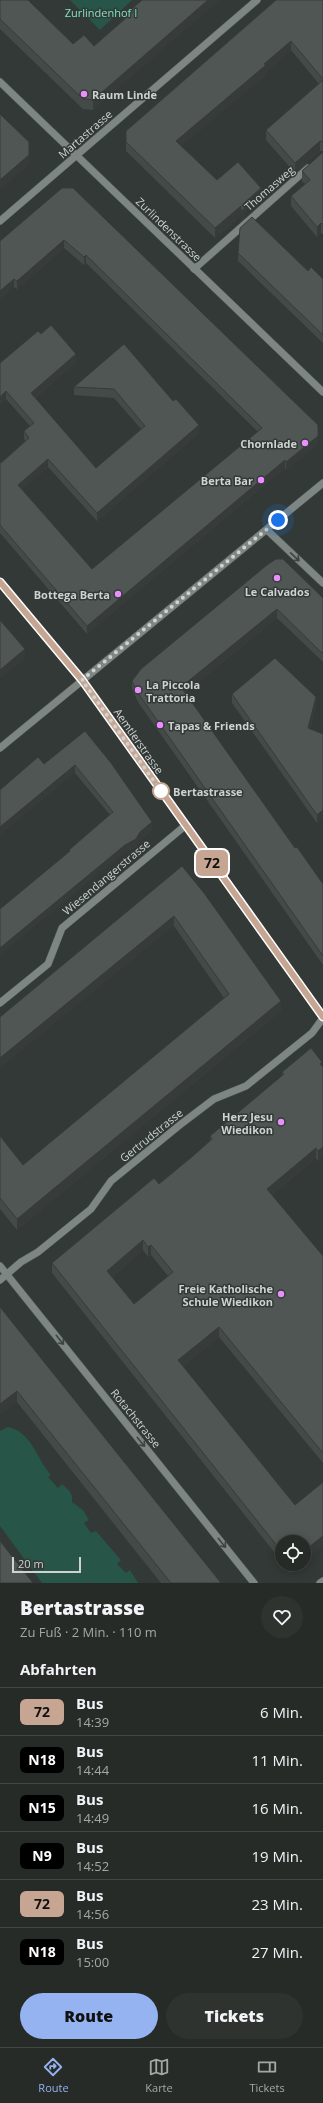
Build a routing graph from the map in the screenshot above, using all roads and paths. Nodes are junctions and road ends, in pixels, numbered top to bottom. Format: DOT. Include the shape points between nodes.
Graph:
graph roads {
  1 [pos="257,0"];
  2 [pos="0,82"];
  3 [pos="77,156"];
  4 [pos="317,160"];
  5 [pos="0,221"];
  6 [pos="194,269"];
  7 [pos="323,392"];
  8 [pos="323,483"];
  9 [pos="266,530"];
  10 [pos="0,582"];
  11 [pos="323,583"];
  12 [pos="82,680"];
  13 [pos="0,748"];
  14 [pos="186,825"];
  15 [pos="0,1003"];
  16 [pos="323,1017"];
  17 [pos="0,1266"];
  18 [pos="6,1274"];
  19 [pos="0,1280"];
  20 [pos="323,1580"];
  21 [pos="254,1583"];
  22 [pos="320,1583"];
  1 -- 3 [label="street, Martastrasse"];
  2 -- 3 [label="street, Zurlindenstrasse"];
  3 -- 5 [label="street, Martastrasse"];
  3 -- 6 [label="street, Zurlindenstrasse"];
  4 -- 6 [label="street, Thomasweg"];
  6 -- 7 [label="street, Zurlindenstrasse"];
  8 -- 9 [label="street"];
  9 -- 11 [label="street, one-way"];
  9 -- 12 [label="street"];
  10 -- 12 [label="street, Aemtlerstrasse"];
  12 -- 13 [label="street"];
  12 -- 14 [label="street, Aemtlerstrasse"];
  14 -- 15 [label="street, Wiesendangerstrasse" via="62,928 48,964"];
  14 -- 16 [label="street, Aemtlerstrasse"];
  16 -- 18 [label="street, Gertrudstrasse" via="312,1033 246,1086 214,1099 181,1124 111,1181 91,1209"];
  17 -- 18 [label="street, Rotachstrasse"];
  18 -- 19 [label="street, Gertrudstrasse"];
  18 -- 21 [label="street, Rotachstrasse, one-way"];
  20 -- 22 [label="street"];
}
